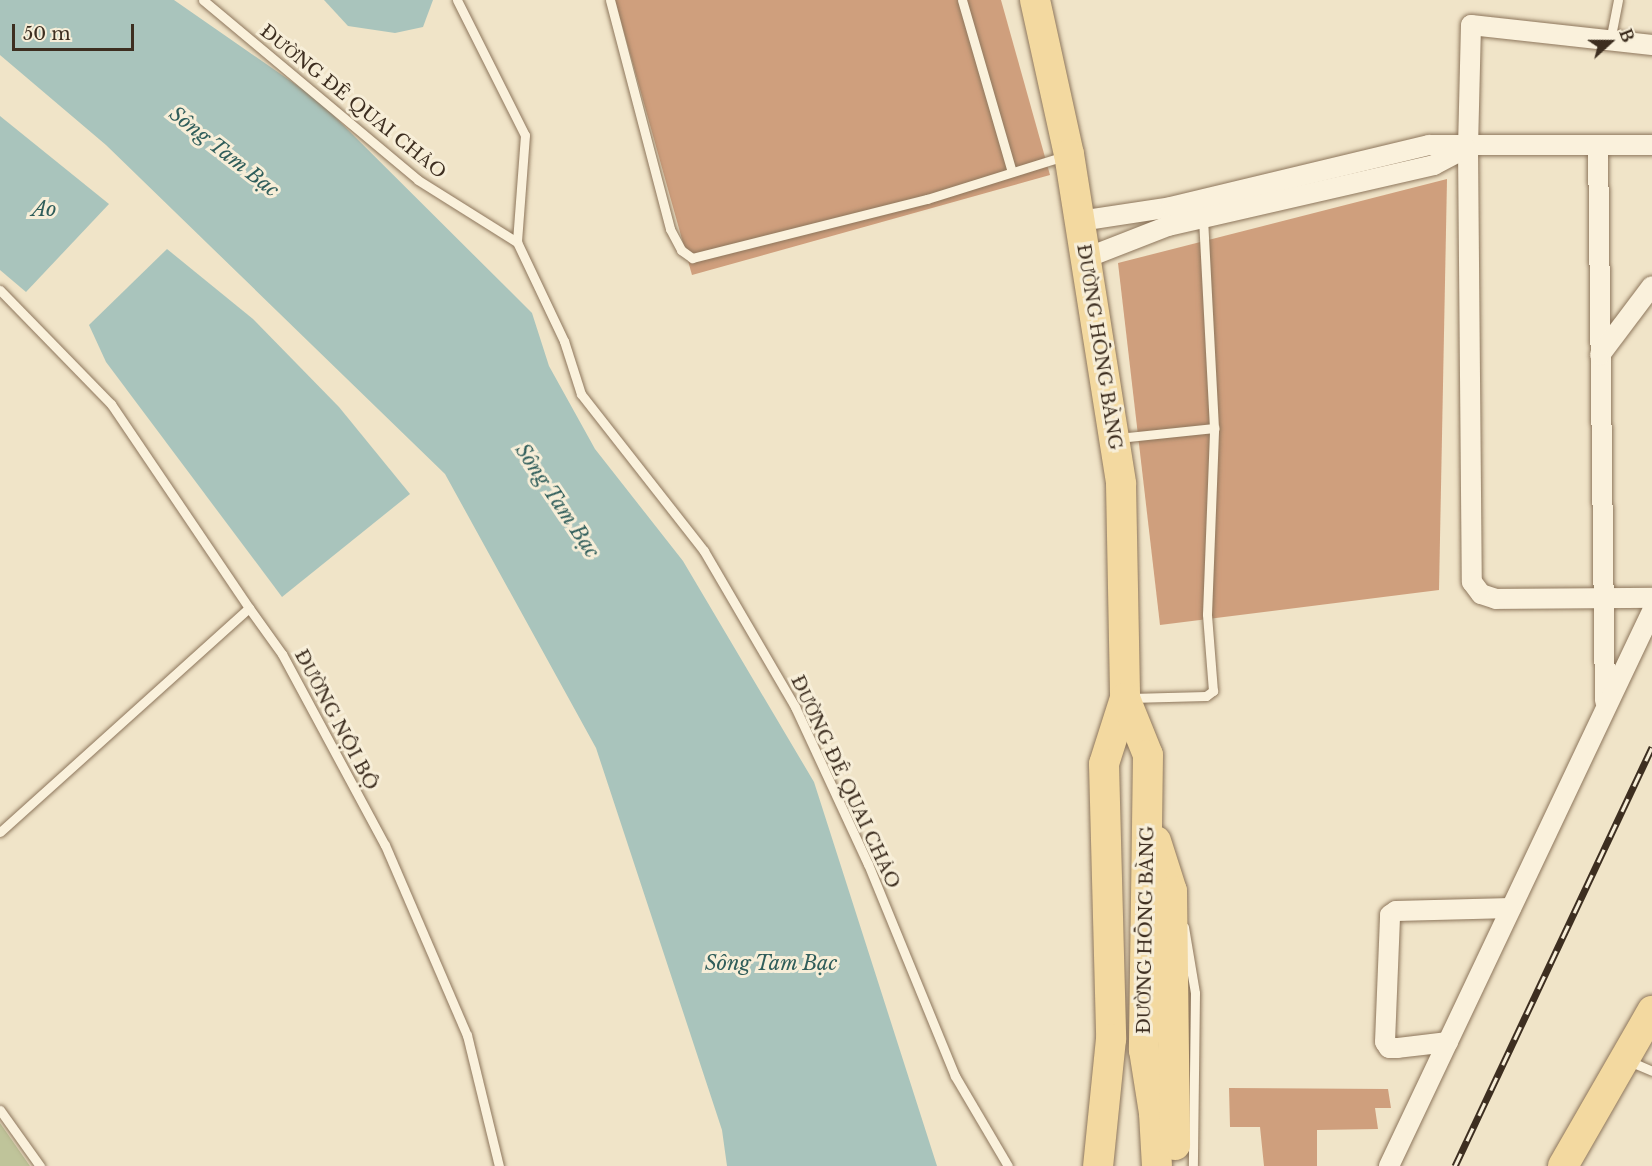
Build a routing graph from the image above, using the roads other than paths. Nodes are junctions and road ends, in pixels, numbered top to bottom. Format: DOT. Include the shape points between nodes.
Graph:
graph roads {
  1 [pos="203,0"];
  2 [pos="457,0"];
  3 [pos="610,0"];
  4 [pos="962,0"];
  5 [pos="1035,0"];
  6 [pos="1618,0"];
  7 [pos="1610,40"];
  8 [pos="1652,45"];
  9 [pos="1598,145"];
  10 [pos="1652,145"];
  11 [pos="1468,147"];
  12 [pos="1069,154"];
  13 [pos="1012,172"];
  14 [pos="1201,209"];
  15 [pos="1080,220"];
  16 [pos="517,242"];
  17 [pos="1086,258"];
  18 [pos="1652,286"];
  19 [pos="0,290"];
  20 [pos="1600,355"];
  21 [pos="1214,428"];
  22 [pos="1112,439"];
  23 [pos="1652,598"];
  24 [pos="1604,599"];
  25 [pos="249,608"];
  26 [pos="1652,611"];
  27 [pos="1125,698"];
  28 [pos="1605,704"];
  29 [pos="1149,818"];
  30 [pos="0,832"];
  31 [pos="1172,891"];
  32 [pos="1511,908"];
  33 [pos="1652,1011"];
  34 [pos="1111,1039"];
  35 [pos="1448,1042"];
  36 [pos="1144,1050"];
  37 [pos="1624,1059"];
  38 [pos="1652,1071"];
  39 [pos="0,1110"];
  40 [pos="40,1166"];
  41 [pos="499,1166"];
  42 [pos="1008,1166"];
  43 [pos="1098,1166"];
  44 [pos="1119,1166"];
  45 [pos="1137,1166"];
  46 [pos="1156,1166"];
  47 [pos="1175,1166"];
  48 [pos="1193,1166"];
  49 [pos="1389,1166"];
  50 [pos="1563,1166"];
  1 -- 16 [label="lane, ĐƯỜNG ĐÊ QUAI CHẢO" via="418,180"];
  2 -- 16 [label="lane, ĐƯỜNG ĐÊ QUAI CHẢO" via="525,135"];
  3 -- 13 [label="lane" via="670,229 681,250 692,258 927,199"];
  4 -- 13 [label="lane"];
  5 -- 12 [label="main road, ĐƯỜNG HỒNG BÀNG"];
  6 -- 7 [label="lane"];
  7 -- 8 [label="street"];
  7 -- 11 [label="street" via="1471,25"];
  9 -- 10 [label="street"];
  9 -- 11 [label="street"];
  9 -- 20 [label="street"];
  11 -- 14 [label="street" via="1434,165"];
  11 -- 24 [label="street" via="1472,582 1481,594 1496,599"];
  12 -- 13 [label="lane"];
  12 -- 15 [label="main road, ĐƯỜNG HỒNG BÀNG"];
  14 -- 15 [label="street"];
  14 -- 17 [label="street"];
  14 -- 21 [label="lane"];
  15 -- 17 [label="main road, ĐƯỜNG HỒNG BÀNG"];
  16 -- 42 [label="lane, ĐƯỜNG ĐÊ QUAI CHẢO" via="564,341 581,394 704,551 795,707 868,864 955,1076"];
  17 -- 22 [label="main road, ĐƯỜNG HỒNG BÀNG"];
  18 -- 20 [label="street"];
  19 -- 25 [label="lane, ĐƯỜNG NỘI BỘ" via="111,404"];
  20 -- 24 [label="street"];
  21 -- 22 [label="lane"];
  21 -- 27 [label="lane" via="1207,614 1213,690 1206,696"];
  22 -- 27 [label="main road, ĐƯỜNG HỒNG BÀNG" via="1121,484"];
  23 -- 24 [label="street"];
  24 -- 28 [label="street"];
  25 -- 30 [label="lane"];
  25 -- 41 [label="lane, ĐƯỜNG NỘI BỘ" via="282,654 384,845 467,1035"];
  26 -- 28 [label="street"];
  27 -- 29 [label="main road, ĐƯỜNG HỒNG BÀNG" via="1149,755"];
  27 -- 34 [label="main road, ĐƯỜNG HỒNG BÀNG" via="1104,764"];
  28 -- 32 [label="street"];
  29 -- 31 [label="main road"];
  29 -- 36 [label="main road, ĐƯỜNG HỒNG BÀNG"];
  31 -- 47 [label="main road"];
  31 -- 48 [label="lane" via="1190,944 1195,993"];
  32 -- 35 [label="street"];
  32 -- 35 [label="street" via="1396,911 1390,915 1385,1042 1389,1048 1398,1048"];
  33 -- 37 [label="main road"];
  34 -- 43 [label="main road, ĐƯỜNG HỒNG BÀNG"];
  34 -- 44 [label="main road"];
  35 -- 49 [label="street"];
  36 -- 45 [label="main road"];
  36 -- 46 [label="main road, ĐƯỜNG HỒNG BÀNG" via="1154,1113"];
  37 -- 38 [label="lane"];
  37 -- 50 [label="main road"];
  39 -- 40 [label="lane"];
}
